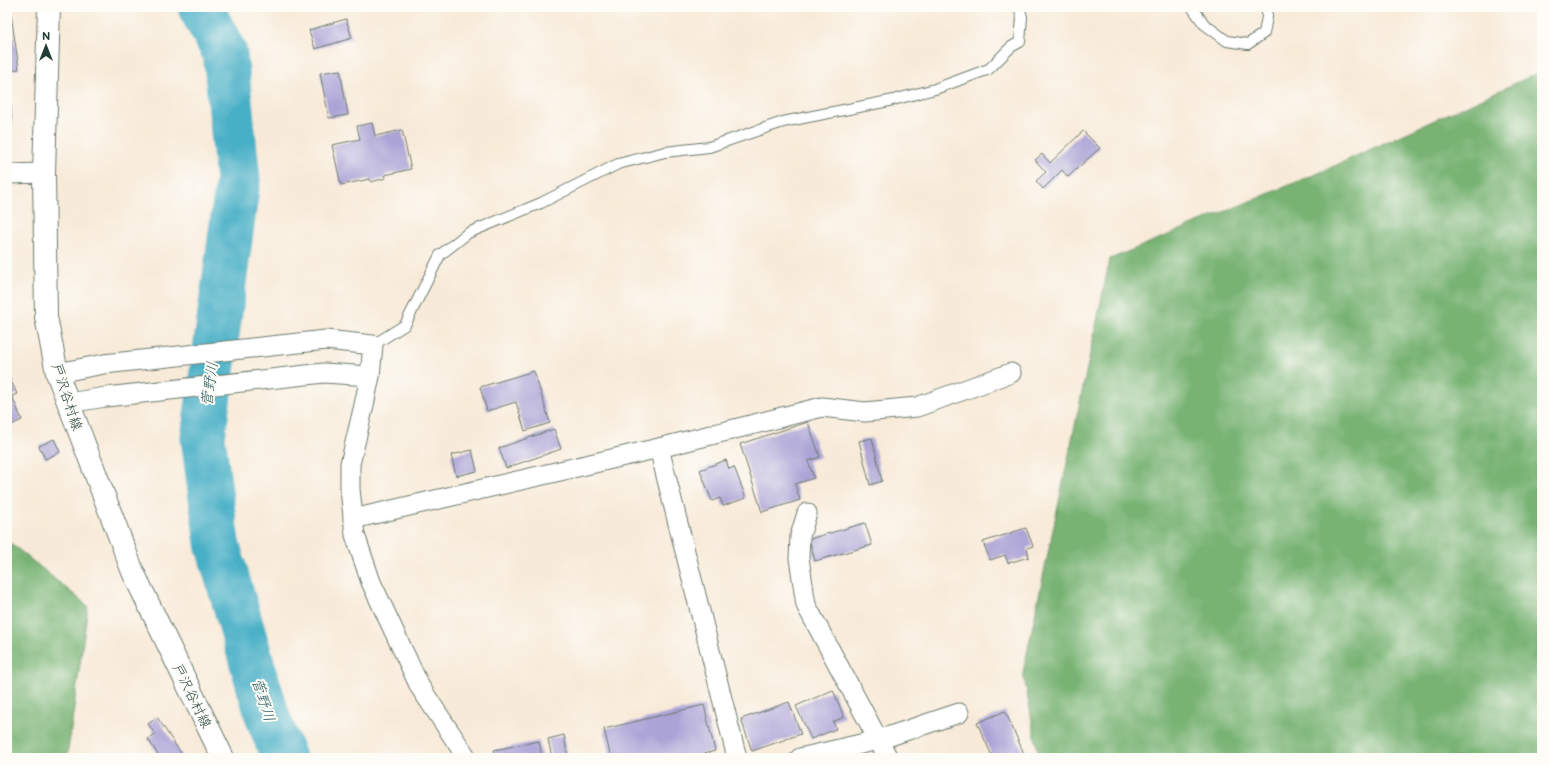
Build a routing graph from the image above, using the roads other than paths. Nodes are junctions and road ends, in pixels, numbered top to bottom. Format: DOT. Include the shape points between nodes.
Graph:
graph roads {
  1 [pos="49,7"];
  2 [pos="1019,7"];
  3 [pos="1192,7"];
  4 [pos="1267,7"];
  5 [pos="44,173"];
  6 [pos="7,174"];
  7 [pos="373,345"];
  8 [pos="57,373"];
  9 [pos="1011,373"];
  10 [pos="370,376"];
  11 [pos="68,403"];
  12 [pos="659,448"];
  13 [pos="807,513"];
  14 [pos="353,519"];
  15 [pos="960,713"];
  16 [pos="878,740"];
  17 [pos="222,758"];
  18 [pos="467,758"];
  19 [pos="737,758"];
  20 [pos="800,758"];
  21 [pos="888,758"];
  1 -- 5 [label="main road, 戸沢谷村線"];
  2 -- 7 [label="lane" via="1022,17 1020,42 1011,47 989,69 935,89 889,101 783,122 709,147 665,152 618,164 541,203 468,233 440,256 404,325"];
  3 -- 4 [label="lane" via="1204,24 1227,41 1248,44 1264,33"];
  5 -- 6 [label="street"];
  5 -- 8 [label="main road, 戸沢谷村線" via="46,317"];
  7 -- 8 [label="street" via="326,340 104,364"];
  7 -- 10 [label="street"];
  8 -- 11 [label="main road, 戸沢谷村線"];
  9 -- 12 [label="street" via="917,407 865,412 822,408"];
  10 -- 11 [label="street" via="324,373"];
  10 -- 14 [label="street" via="350,464"];
  11 -- 17 [label="main road, 戸沢谷村線" via="133,572"];
  12 -- 14 [label="street"];
  12 -- 19 [label="street"];
  13 -- 16 [label="street" via="800,536 799,558 806,605"];
  14 -- 18 [label="street" via="355,535 371,582 420,687"];
  15 -- 16 [label="street"];
  16 -- 20 [label="street"];
  16 -- 21 [label="street"];
}
